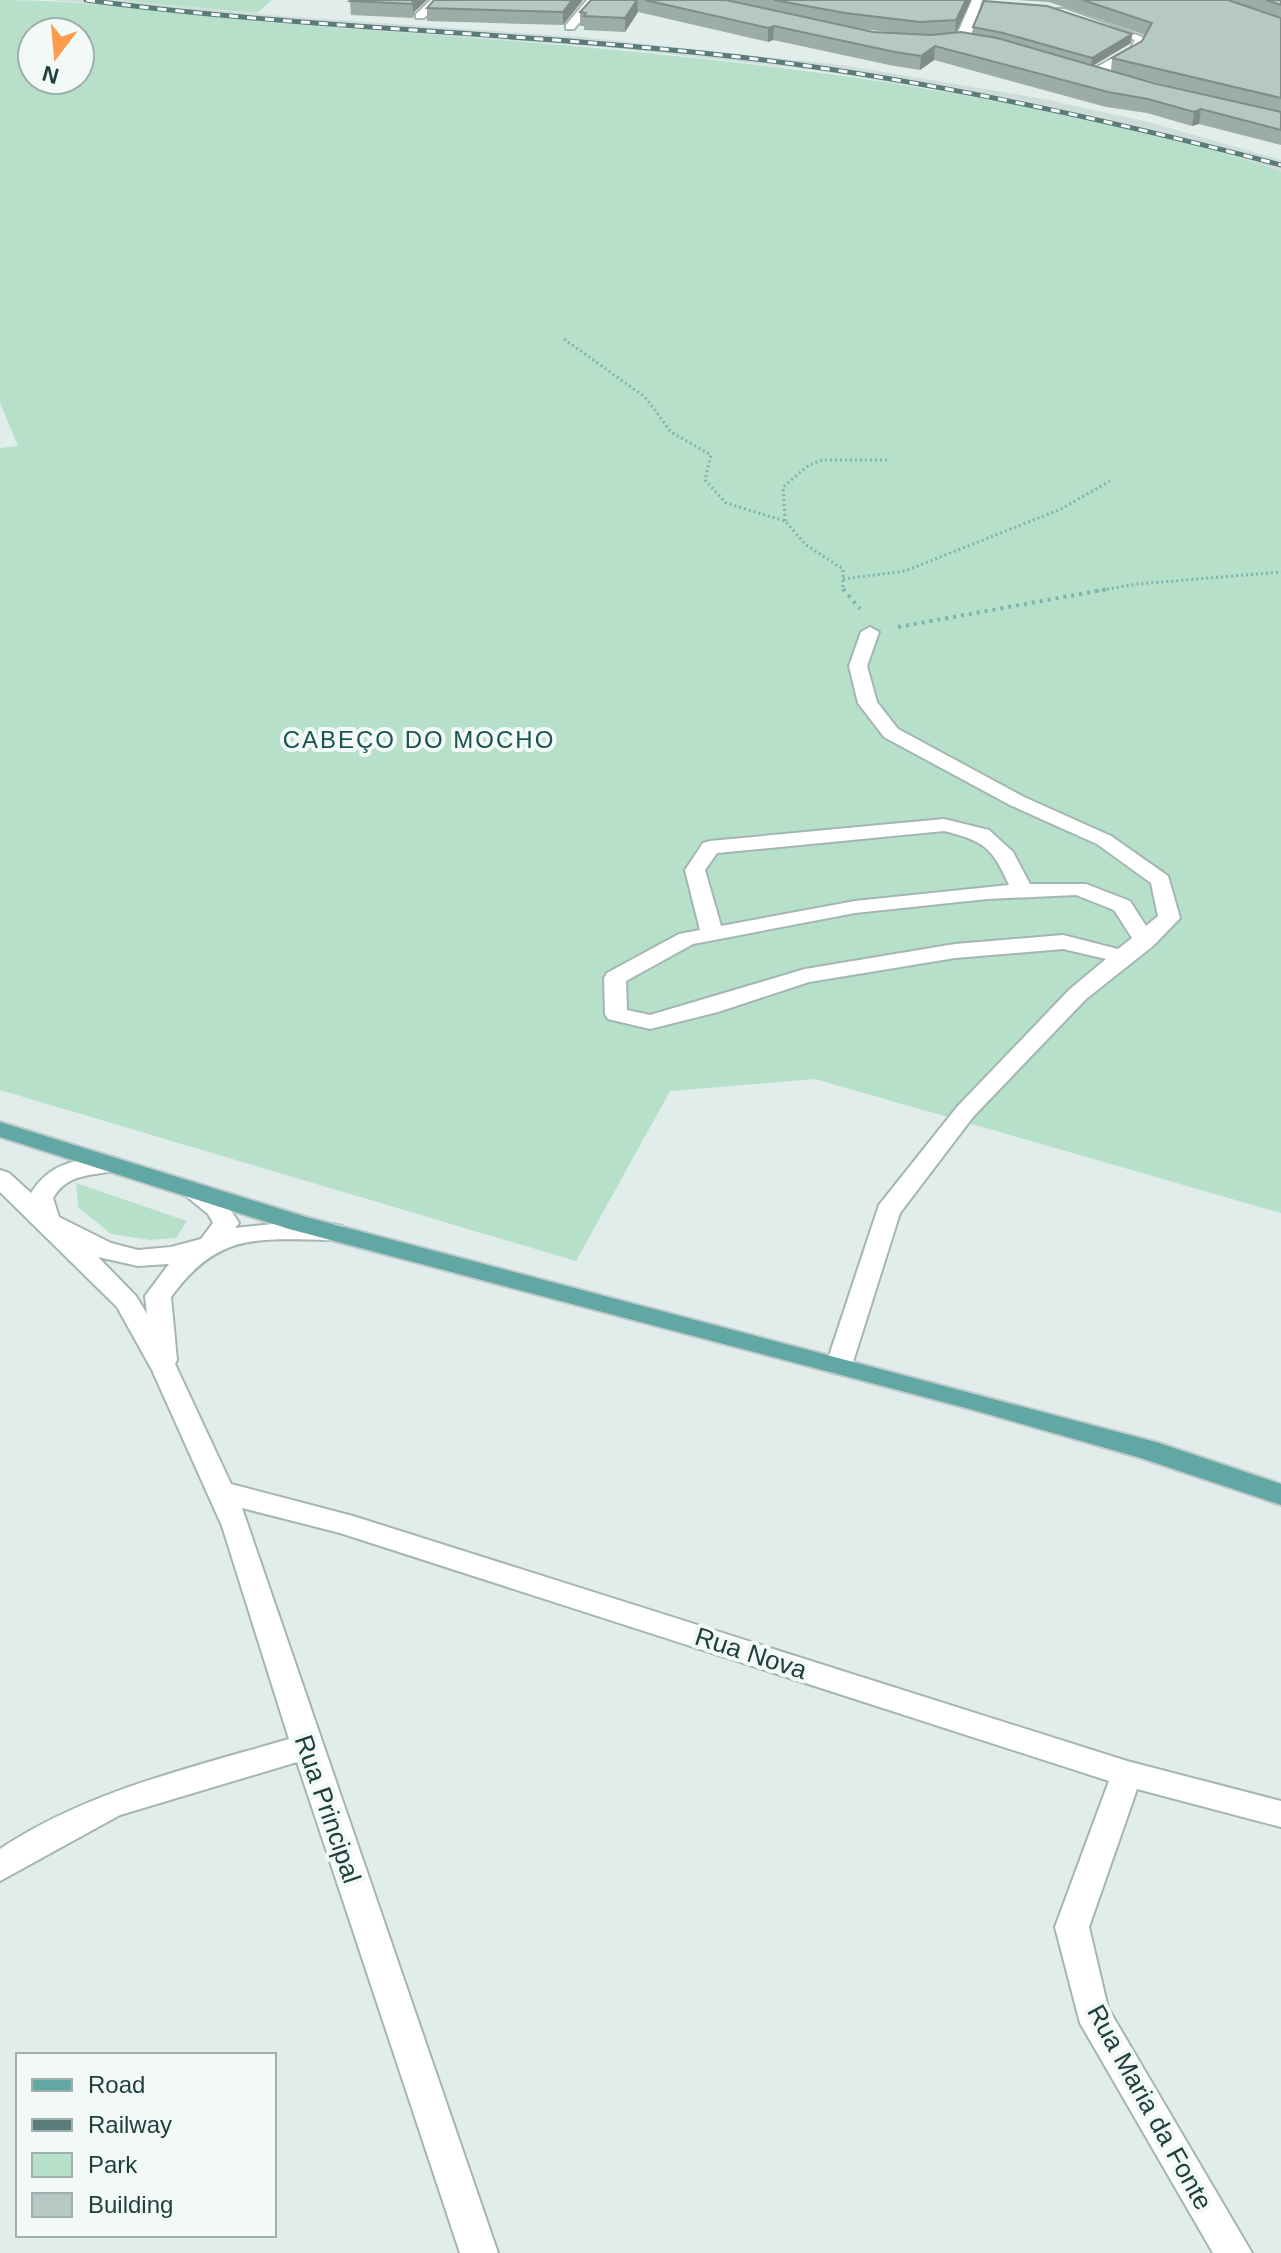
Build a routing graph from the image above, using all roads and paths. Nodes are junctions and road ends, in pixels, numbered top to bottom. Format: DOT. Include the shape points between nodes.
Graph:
graph roads {
  1 [pos="437,0"];
  2 [pos="593,0"];
  3 [pos="980,1"];
  4 [pos="1048,8"];
  5 [pos="420,16"];
  6 [pos="570,27"];
  7 [pos="920,44"];
  8 [pos="1078,70"];
  9 [pos="1092,74"];
  10 [pos="1108,79"];
  11 [pos="564,339"];
  12 [pos="887,460"];
  13 [pos="1110,481"];
  14 [pos="785,521"];
  15 [pos="1281,572"];
  16 [pos="843,579"];
  17 [pos="870,632"];
  18 [pos="1022,891"];
  19 [pos="712,934"];
  20 [pos="1145,941"];
  21 [pos="1120,956"];
  22 [pos="0,1129"];
  23 [pos="107,1165"];
  24 [pos="0,1178"];
  25 [pos="192,1191"];
  26 [pos="48,1222"];
  27 [pos="334,1232"];
  28 [pos="210,1245"];
  29 [pos="839,1365"];
  30 [pos="165,1370"];
  31 [pos="221,1492"];
  32 [pos="1281,1495"];
  33 [pos="307,1746"];
  34 [pos="1127,1774"];
  35 [pos="1281,1814"];
  36 [pos="0,1867"];
  37 [pos="479,2253"];
  38 [pos="1233,2253"];
  1 -- 5 [label="street"];
  2 -- 6 [label="street"];
  3 -- 7 [label="street" via="967,41"];
  4 -- 9 [label="street" via="1142,39 1135,50"];
  8 -- 9 [label="street"];
  9 -- 10 [label="street"];
  11 -- 14 [label="path" via="645,397 671,432 711,455 705,480 726,503"];
  12 -- 14 [label="path" via="822,460 809,465 783,487"];
  13 -- 16 [label="path" via="1061,509 905,571"];
  14 -- 16 [label="path" via="806,545 843,569"];
  15 -- 17 [label="path" via="1137,584"];
  16 -- 17 [label="path" via="843,592 873,623"];
  17 -- 20 [label="street" via="858,666 868,703 891,733 1017,801 1104,840 1161,880 1169,918"];
  18 -- 19 [label="street" via="855,907"];
  18 -- 19 [label="street" via="1006,856 982,834 944,825 710,847 695,870"];
  18 -- 20 [label="street" via="1079,888 1122,906"];
  19 -- 21 [label="street" via="687,939 615,978 616,1014 650,1022 805,976 955,951 1063,942"];
  20 -- 21 [label="street"];
  21 -- 29 [label="street" via="965,1112 888,1211"];
  22 -- 23 [label="main road"];
  23 -- 25 [label="main road"];
  23 -- 26 [label="street" via="73,1168 52,1178 41,1198"];
  24 -- 26 [label="street, Rua Principal"];
  25 -- 27 [label="main road"];
  25 -- 28 [label="street" via="218,1209 226,1223"];
  26 -- 28 [label="street, Rua Principal" via="103,1250 138,1258"];
  26 -- 30 [label="street, Rua Principal" via="127,1302"];
  27 -- 28 [label="street, Rua Principal" via="249,1232"];
  27 -- 29 [label="main road"];
  28 -- 30 [label="street, Rua Principal" via="182,1264 158,1296"];
  29 -- 32 [label="main road" via="1149,1450"];
  30 -- 31 [label="street, Rua Principal"];
  31 -- 33 [label="street, Rua Principal"];
  31 -- 34 [label="street, Rua Nova" via="343,1523"];
  33 -- 36 [label="street" via="111,1805"];
  33 -- 37 [label="street, Rua Principal"];
  34 -- 35 [label="street, Rua Nova"];
  34 -- 38 [label="street, Rua Maria da Fonte" via="1072,1927 1092,2012"];
}
